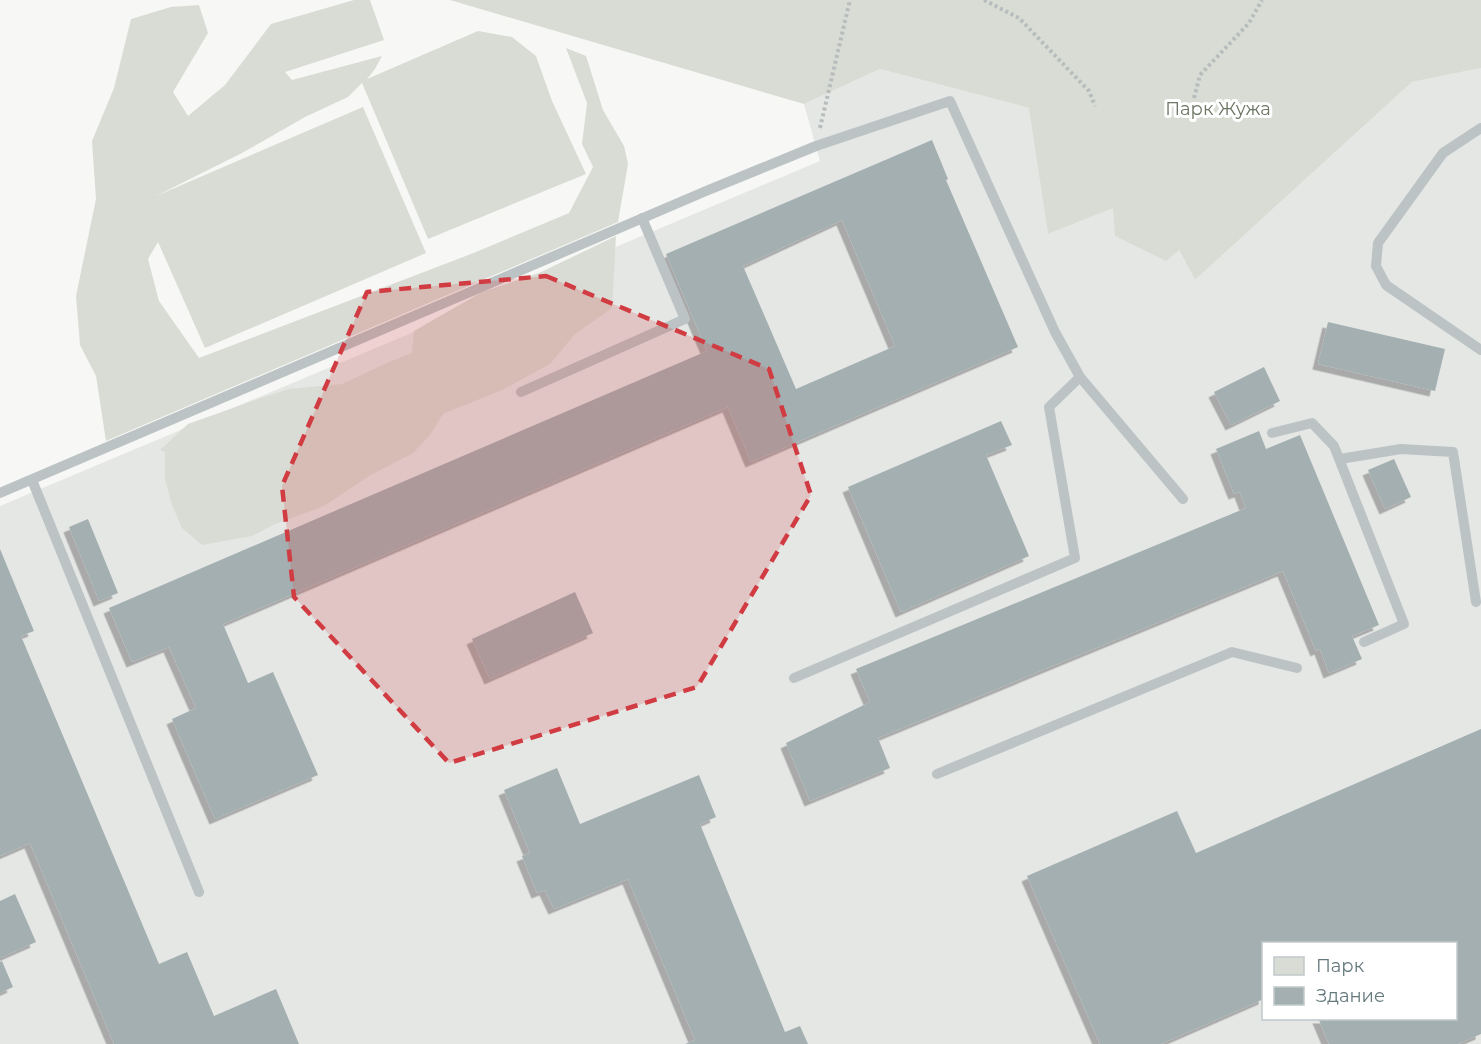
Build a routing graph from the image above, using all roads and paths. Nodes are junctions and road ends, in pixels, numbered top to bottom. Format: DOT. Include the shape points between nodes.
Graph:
graph roads {
  1 [pos="850,0"];
  2 [pos="984,0"];
  3 [pos="1262,0"];
  4 [pos="1194,98"];
  5 [pos="1095,106"];
  6 [pos="1481,128"];
  7 [pos="816,146"];
  8 [pos="642,218"];
  9 [pos="1481,350"];
  10 [pos="1080,377"];
  11 [pos="522,392"];
  12 [pos="1272,433"];
  13 [pos="1340,459"];
  14 [pos="32,480"];
  15 [pos="0,493"];
  16 [pos="1183,499"];
  17 [pos="1476,602"];
  18 [pos="1364,642"];
  19 [pos="1297,668"];
  20 [pos="794,678"];
  21 [pos="938,774"];
  22 [pos="199,892"];
  1 -- 7 [label="path"];
  2 -- 5 [label="path" via="1018,18 1089,91"];
  3 -- 4 [label="path" via="1249,23 1200,75"];
  6 -- 9 [label="lane" via="1443,153 1378,243 1376,266 1386,285"];
  7 -- 8 [label="lane"];
  7 -- 10 [label="lane" via="950,101 1054,333"];
  8 -- 11 [label="lane" via="685,319"];
  8 -- 14 [label="lane"];
  10 -- 16 [label="lane"];
  10 -- 20 [label="lane" via="1048,407 1075,558"];
  12 -- 13 [label="lane" via="1312,423 1334,446"];
  13 -- 17 [label="lane" via="1401,448 1453,452"];
  13 -- 18 [label="lane" via="1404,624"];
  14 -- 15 [label="lane"];
  14 -- 22 [label="lane"];
  19 -- 21 [label="lane" via="1232,652"];
}
